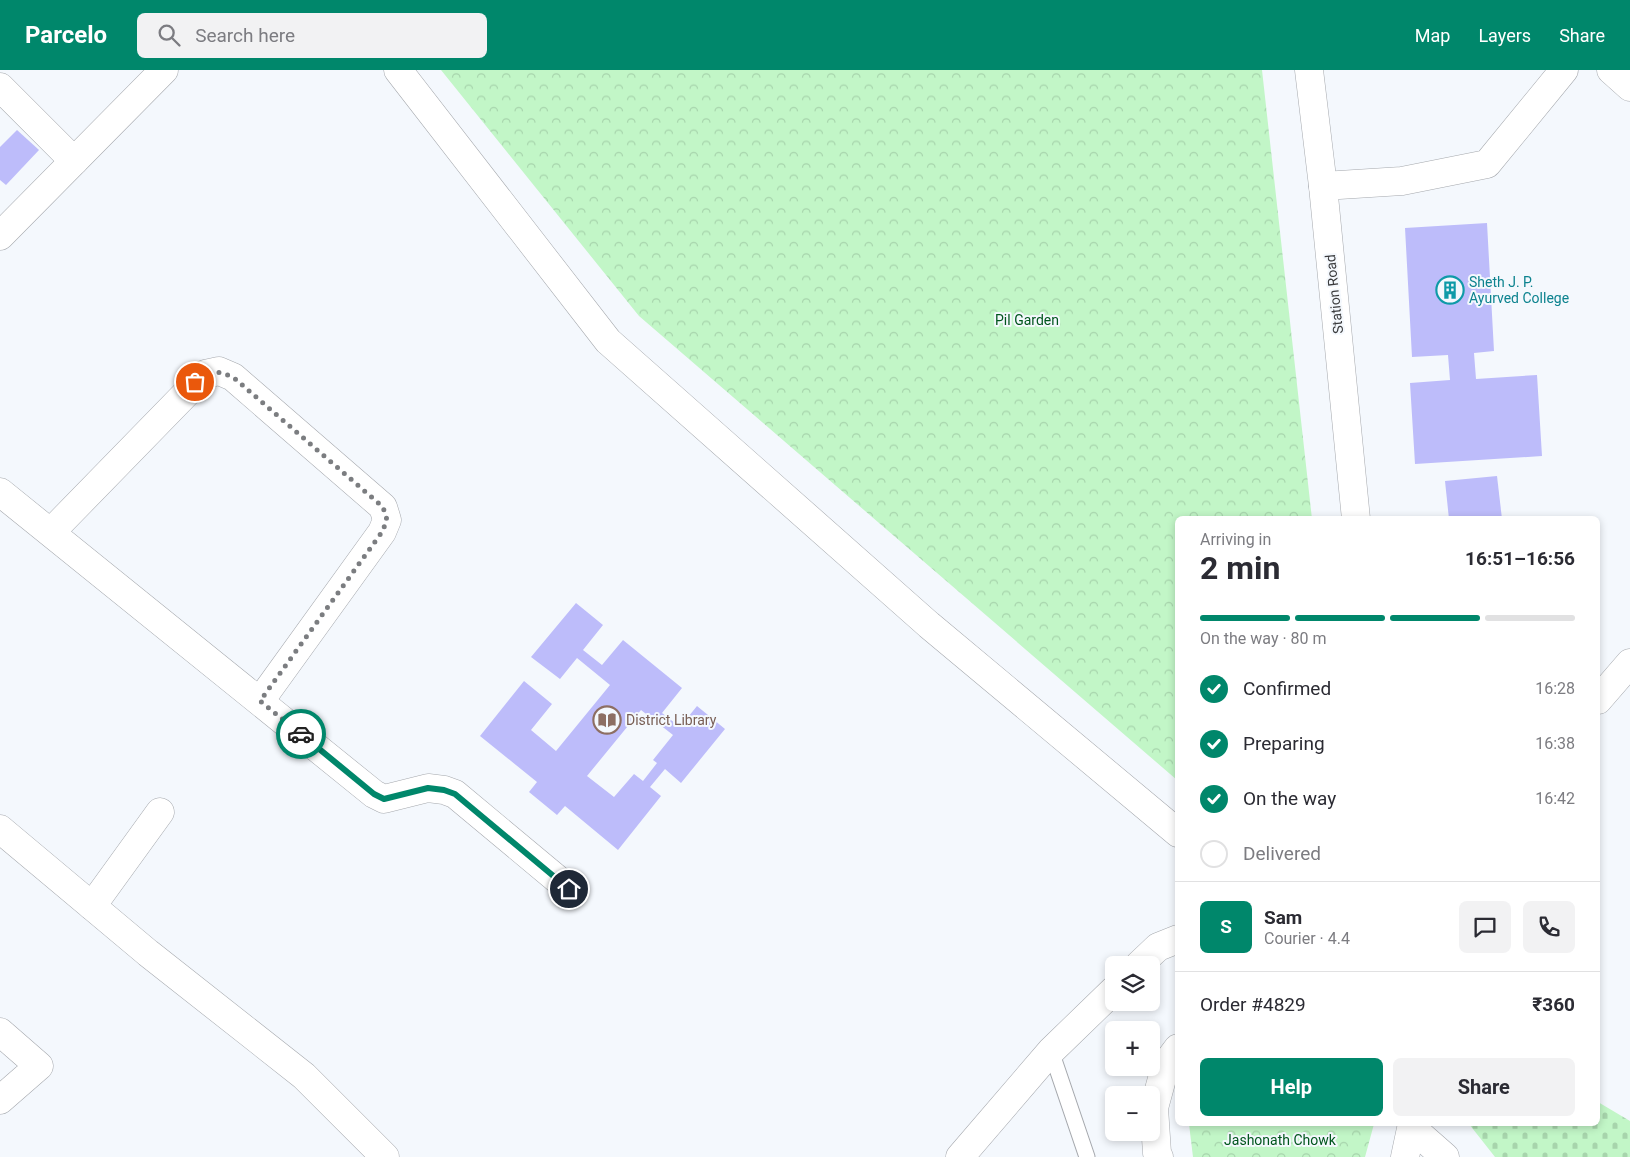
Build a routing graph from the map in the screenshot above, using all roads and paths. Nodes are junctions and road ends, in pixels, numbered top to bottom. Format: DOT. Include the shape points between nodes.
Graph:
graph roads {
  1 [pos="164,70"];
  2 [pos="398,70"];
  3 [pos="1310,70"];
  4 [pos="1564,70"];
  5 [pos="1612,70"];
  6 [pos="0,87"];
  7 [pos="1630,87"];
  8 [pos="74,161"];
  9 [pos="1323,186"];
  10 [pos="0,236"];
  11 [pos="0,492"];
  12 [pos="1356,516"];
  13 [pos="51,532"];
  14 [pos="1630,663"];
  15 [pos="1600,698"];
  16 [pos="260,701"];
  17 [pos="160,812"];
  18 [pos="0,829"];
  19 [pos="1175,830"];
  20 [pos="569,889"];
  21 [pos="92,906"];
  22 [pos="1175,940"];
  23 [pos="1148,956"];
  24 [pos="1105,999"];
  25 [pos="0,1032"];
  26 [pos="1051,1051"];
  27 [pos="1175,1052"];
  28 [pos="0,1100"];
  29 [pos="1412,1126"];
  30 [pos="384,1157"];
  31 [pos="960,1157"];
  32 [pos="1087,1157"];
  33 [pos="1159,1157"];
  34 [pos="1406,1157"];
  35 [pos="1445,1157"];
  1 -- 8 [label="street"];
  2 -- 19 [label="street" via="608,341 929,625"];
  3 -- 9 [label="street, Station Road"];
  4 -- 9 [label="street" via="1487,164 1402,181"];
  5 -- 7 [label="street"];
  6 -- 8 [label="street"];
  8 -- 10 [label="street"];
  9 -- 12 [label="street, Station Road"];
  11 -- 13 [label="street"];
  13 -- 16 [label="street"];
  13 -- 16 [label="street" via="205,374 219,371 233,377 383,507 387,520 382,532"];
  14 -- 15 [label="street"];
  16 -- 20 [label="street" via="384,799 428,788 455,794"];
  17 -- 21 [label="street"];
  18 -- 21 [label="street"];
  21 -- 30 [label="street" via="304,1076"];
  22 -- 23 [label="street" via="1158,947"];
  24 -- 26 [label="street"];
  25 -- 28 [label="street" via="39,1066"];
  26 -- 31 [label="street"];
  26 -- 32 [label="lane"];
  27 -- 33 [label="street" via="1166,1064 1154,1108"];
  29 -- 34 [label="street"];
  29 -- 35 [label="street"];
}
